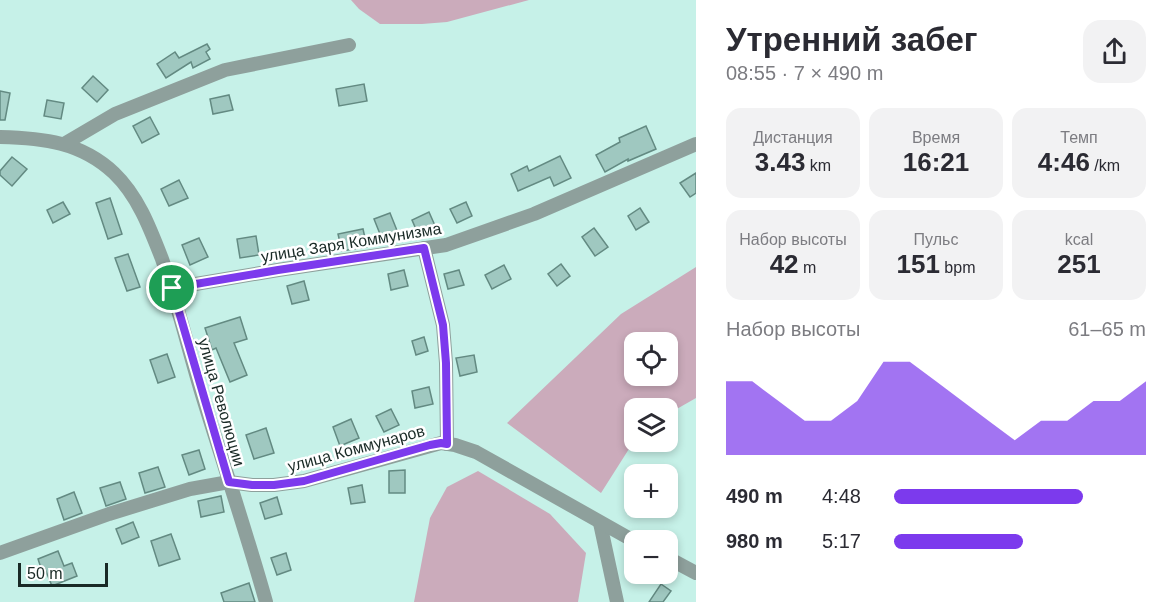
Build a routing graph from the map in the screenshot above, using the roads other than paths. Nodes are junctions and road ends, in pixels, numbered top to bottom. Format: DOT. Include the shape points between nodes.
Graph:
graph roads {
  1 [pos="348,45"];
  2 [pos="0,137"];
  3 [pos="64,144"];
  4 [pos="696,144"];
  5 [pos="424,248"];
  6 [pos="172,288"];
  7 [pos="447,444"];
  8 [pos="229,482"];
  9 [pos="600,523"];
  10 [pos="624,536"];
  11 [pos="0,553"];
  12 [pos="678,563"];
  13 [pos="696,573"];
  14 [pos="266,602"];
  15 [pos="617,602"];
  1 -- 3 [label="street" via="225,70 115,114"];
  2 -- 3 [label="street, улица Революции"];
  3 -- 6 [label="street, улица Революции" via="96,159 127,187 151,229"];
  4 -- 5 [label="street, улица Заря Коммунизма" via="534,214 446,245"];
  5 -- 6 [label="street, улица Заря Коммунизма"];
  5 -- 7 [label="street" via="443,325"];
  6 -- 8 [label="street, улица Революции"];
  7 -- 8 [label="street, улица Коммунаров" via="430,445 304,481 274,485"];
  7 -- 9 [label="street, улица Коммунаров" via="476,452"];
  8 -- 11 [label="street, улица Коммунаров" via="190,489 109,514"];
  8 -- 14 [label="street, улица Революции"];
  9 -- 10 [label="street, улица Коммунаров"];
  9 -- 15 [label="street"];
  12 -- 13 [label="street"];
}
